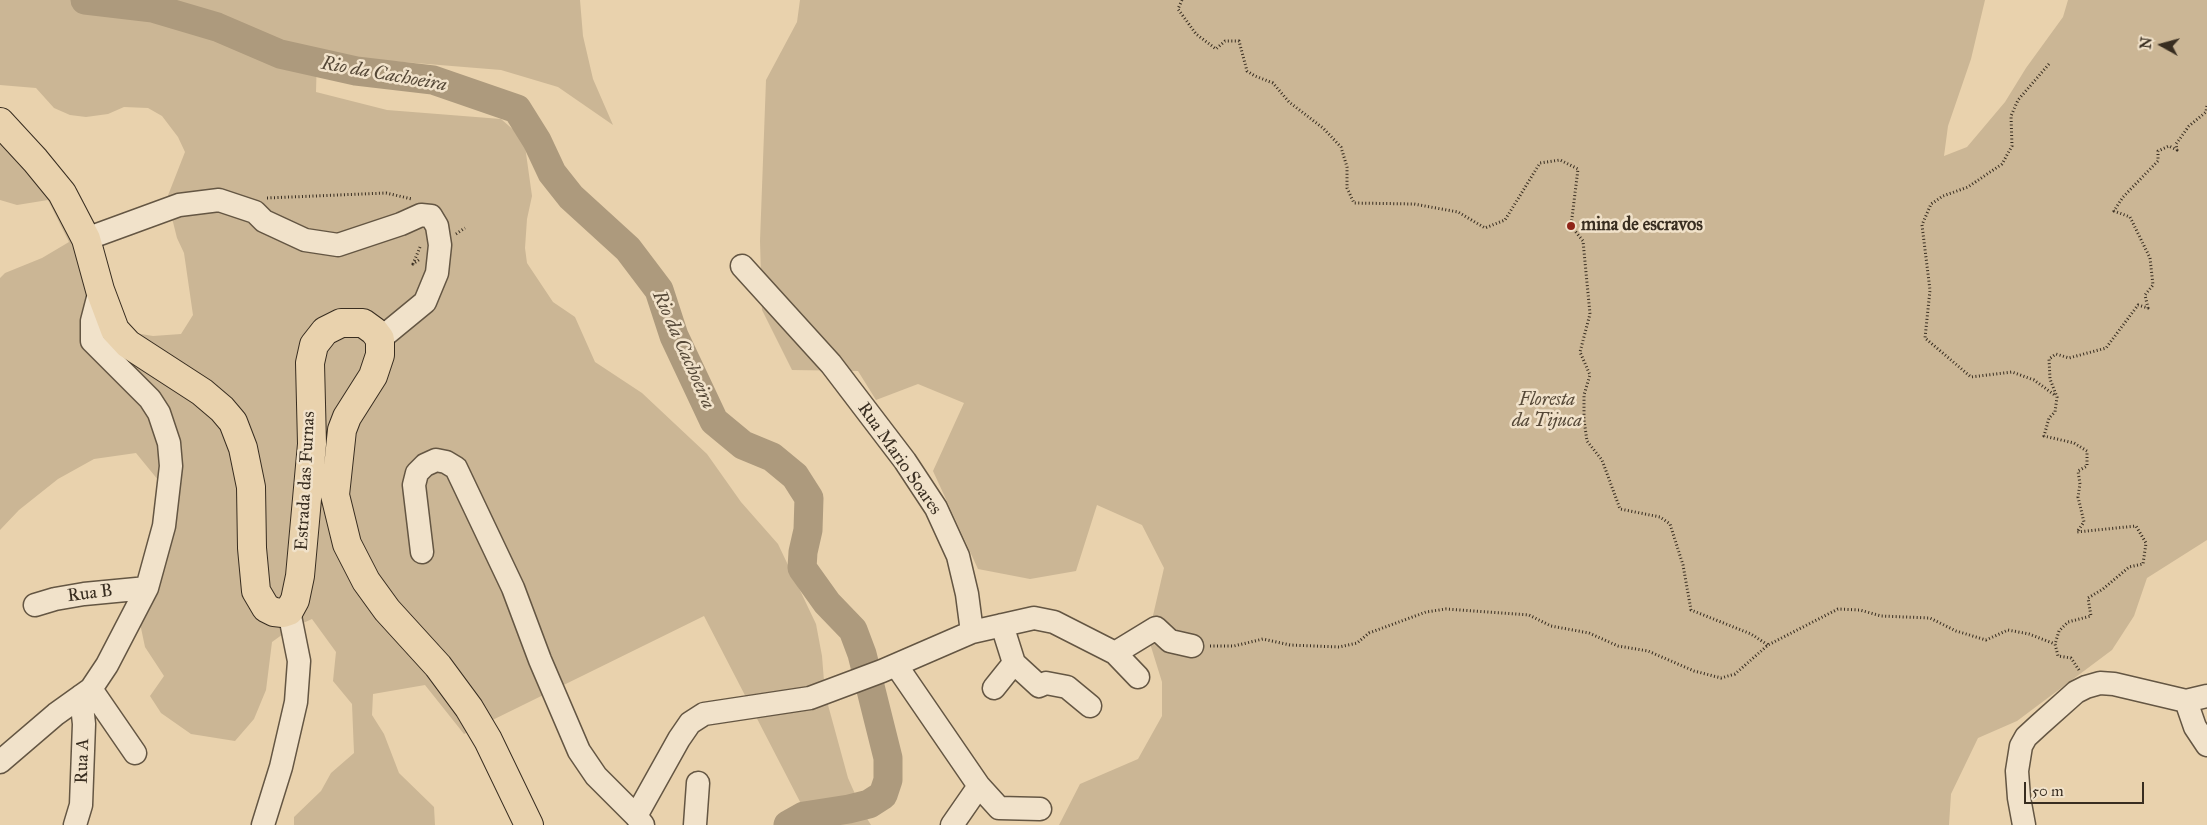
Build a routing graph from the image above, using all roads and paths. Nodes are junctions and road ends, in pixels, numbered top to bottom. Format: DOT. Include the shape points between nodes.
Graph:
graph roads {
  1 [pos="1182,0"];
  2 [pos="2049,64"];
  3 [pos="2207,105"];
  4 [pos="0,122"];
  5 [pos="266,198"];
  6 [pos="414,199"];
  7 [pos="431,216"];
  8 [pos="465,228"];
  9 [pos="86,239"];
  10 [pos="440,245"];
  11 [pos="742,266"];
  12 [pos="100,290"];
  13 [pos="380,339"];
  14 [pos="2057,397"];
  15 [pos="422,552"];
  16 [pos="147,588"];
  17 [pos="35,605"];
  18 [pos="289,610"];
  19 [pos="1002,625"];
  20 [pos="972,632"];
  21 [pos="1768,644"];
  22 [pos="2055,644"];
  23 [pos="1192,646"];
  24 [pos="1115,654"];
  25 [pos="1014,663"];
  26 [pos="889,668"];
  27 [pos="1138,676"];
  28 [pos="2086,687"];
  29 [pos="994,688"];
  30 [pos="86,692"];
  31 [pos="2196,698"];
  32 [pos="1090,706"];
  33 [pos="2207,745"];
  34 [pos="135,753"];
  35 [pos="0,762"];
  36 [pos="698,783"];
  37 [pos="979,786"];
  38 [pos="1040,809"];
  39 [pos="640,820"];
  40 [pos="75,825"];
  41 [pos="263,825"];
  42 [pos="529,825"];
  43 [pos="695,825"];
  44 [pos="952,825"];
  45 [pos="2024,825"];
  1 -- 21 [label="path" via="1178,9 1196,34 1216,49 1225,41 1239,41 1247,71 1273,83 1289,102 1323,128 1341,147 1347,167 1347,188 1354,203 1414,204 1458,212 1485,228 1505,220 1540,163 1560,160 1578,169 1571,226 1583,241 1590,314 1580,352 1590,375 1584,395 1587,442 1602,460 1620,509 1660,517 1670,524 1684,565 1691,610"];
  2 -- 14 [label="path" via="2018,100 2011,116 2012,146 2002,164 1968,187 1931,204 1922,225 1930,290 1925,338 1971,377 2012,372 2034,380"];
  3 -- 14 [label="path" via="2206,112 2189,126 2176,144 2177,150 2169,146 2158,151 2158,161 2114,211 2130,217 2150,258 2153,286 2145,295 2148,308 2138,305 2106,348 2069,358 2056,354 2049,359 2050,379"];
  4 -- 9 [label="main road" via="62,193"];
  5 -- 6 [label="path" via="386,193"];
  7 -- 9 [label="street" via="421,215 338,245 305,240 264,221 255,212 218,200 179,205"];
  7 -- 10 [label="street" via="437,226"];
  7 -- 10 [label="path" via="414,264"];
  8 -- 10 [label="path"];
  9 -- 12 [label="main road"];
  10 -- 13 [label="street" via="436,273 425,302"];
  11 -- 20 [label="street, Rua Mario Soares" via="822,353 905,461 936,508 958,556"];
  12 -- 16 [label="street" via="92,321 92,341 150,399 159,413 169,443 171,466 164,526"];
  12 -- 18 [label="main road" via="115,330 122,339 202,392 233,422 243,448 251,487 256,591 266,608 283,613"];
  13 -- 18 [label="main road, Estrada das Furnas" via="374,330 363,324 341,323 325,331 314,345 310,364 312,444 300,576 295,600"];
  13 -- 42 [label="main road, Estrada das Furnas" via="380,355 373,376 342,430 335,495 347,544 366,581 387,610 438,666 469,708"];
  14 -- 22 [label="path" via="2055,412 2049,418 2044,436 2074,443 2087,451 2088,466 2078,470 2078,497 2084,522 2077,532 2136,526 2146,543 2143,564 2129,567 2088,598 2091,616 2068,622 2059,631"];
  15 -- 39 [label="street" via="414,485 425,464 436,460 446,462 456,468 513,588 579,751 596,776"];
  16 -- 17 [label="street, Rua B" via="84,594"];
  16 -- 30 [label="street" via="108,665"];
  18 -- 41 [label="street" via="299,661 296,702"];
  19 -- 20 [label="street"];
  19 -- 24 [label="street" via="1034,618 1054,622"];
  19 -- 25 [label="street"];
  20 -- 26 [label="street"];
  21 -- 22 [label="path" via="1838,609 1860,610 1881,616 1930,618 1956,631 1986,640 2008,630"];
  21 -- 23 [label="path" via="1735,674 1721,678 1694,672 1648,651 1618,646 1589,634 1551,626 1529,615 1446,609 1426,612 1369,633 1357,643 1339,647 1290,646 1263,639 1234,646"];
  22 -- 28 [label="path" via="2058,656 2071,658"];
  23 -- 24 [label="street" via="1170,641 1156,628"];
  24 -- 27 [label="street"];
  25 -- 29 [label="street"];
  25 -- 32 [label="street" via="1040,686 1046,683 1067,687"];
  26 -- 37 [label="street"];
  26 -- 39 [label="street" via="835,690 794,702 704,714 690,723 679,739"];
  28 -- 31 [label="street" via="2114,684"];
  28 -- 45 [label="street" via="2038,725 2021,746 2017,780"];
  30 -- 34 [label="street"];
  30 -- 35 [label="street"];
  30 -- 40 [label="street, Rua A" via="82,805"];
  31 -- 33 [label="street" via="2195,727"];
  36 -- 43 [label="street"];
  37 -- 38 [label="street" via="999,808"];
  37 -- 44 [label="street"];
}
